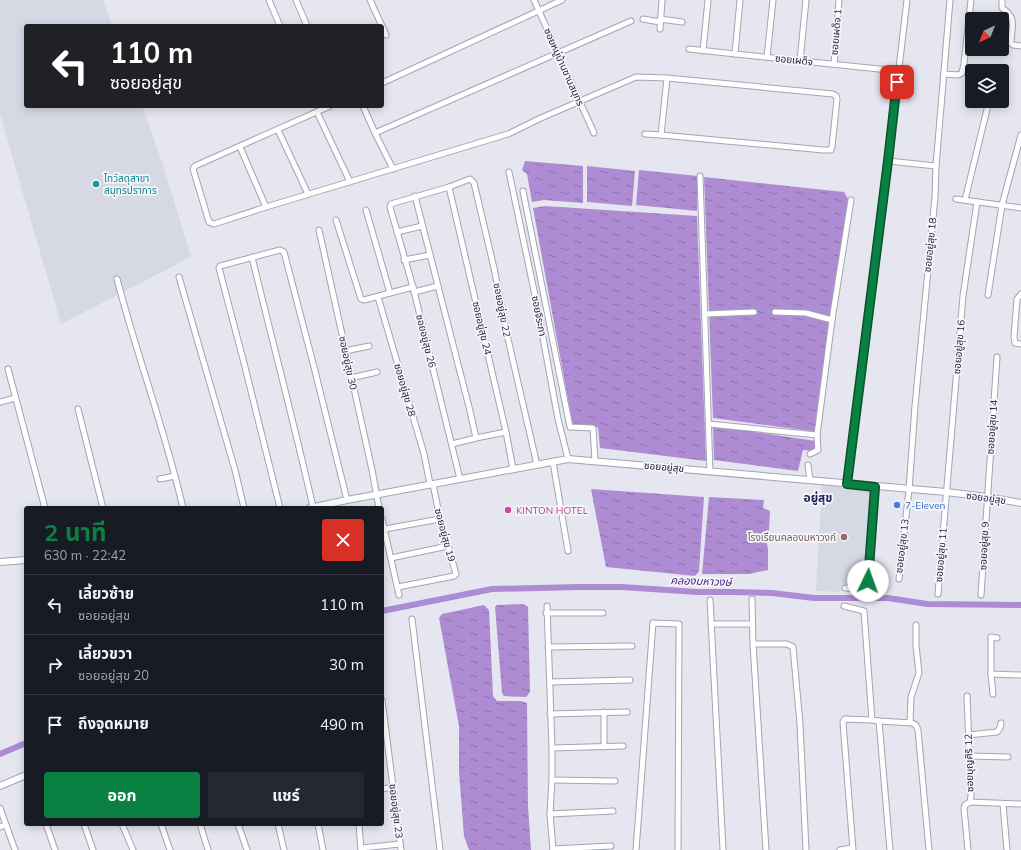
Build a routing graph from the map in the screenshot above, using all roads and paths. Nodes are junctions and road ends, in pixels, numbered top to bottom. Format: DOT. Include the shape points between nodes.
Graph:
graph roads {
  1 [pos="269,0"];
  2 [pos="296,0"];
  3 [pos="370,0"];
  4 [pos="534,0"];
  5 [pos="562,0"];
  6 [pos="662,0"];
  7 [pos="708,0"];
  8 [pos="740,0"];
  9 [pos="773,0"];
  10 [pos="806,0"];
  11 [pos="839,0"];
  12 [pos="907,0"];
  13 [pos="950,0"];
  14 [pos="971,0"];
  15 [pos="1002,0"];
  16 [pos="539,10"];
  17 [pos="643,19"];
  18 [pos="631,21"];
  19 [pos="660,21"];
  20 [pos="682,22"];
  21 [pos="279,24"];
  22 [pos="306,24"];
  23 [pos="381,24"];
  24 [pos="660,29"];
  25 [pos="384,30"];
  26 [pos="386,35"];
  27 [pos="1021,46"];
  28 [pos="689,49"];
  29 [pos="703,51"];
  30 [pos="558,54"];
  31 [pos="735,54"];
  32 [pos="767,57"];
  33 [pos="800,61"];
  34 [pos="834,64"];
  35 [pos="898,70"];
  36 [pos="944,74"];
  37 [pos="667,78"];
  38 [pos="384,82"];
  39 [pos="580,102"];
  40 [pos="326,108"];
  41 [pos="364,108"];
  42 [pos="987,108"];
  43 [pos="318,112"];
  44 [pos="278,130"];
  45 [pos="375,133"];
  46 [pos="594,133"];
  47 [pos="645,134"];
  48 [pos="661,135"];
  49 [pos="1021,135"];
  50 [pos="240,147"];
  51 [pos="888,161"];
  52 [pos="936,166"];
  53 [pos="393,169"];
  54 [pos="509,172"];
  55 [pos="700,176"];
  56 [pos="350,182"];
  57 [pos="448,187"];
  58 [pos="523,191"];
  59 [pos="308,194"];
  60 [pos="415,196"];
  61 [pos="956,199"];
  62 [pos="850,200"];
  63 [pos="965,200"];
  64 [pos="977,202"];
  65 [pos="1002,205"];
  66 [pos="266,207"];
  67 [pos="1021,208"];
  68 [pos="366,210"];
  69 [pos="336,220"];
  70 [pos="422,226"];
  71 [pos="319,230"];
  72 [pos="397,232"];
  73 [pos="430,255"];
  74 [pos="252,257"];
  75 [pos="404,260"];
  76 [pos="179,277"];
  77 [pos="117,279"];
  78 [pos="438,286"];
  79 [pos="413,289"];
  80 [pos="390,293"];
  81 [pos="1021,294"];
  82 [pos="988,295"];
  83 [pos="378,297"];
  84 [pos="754,312"];
  85 [pos="775,312"];
  86 [pos="705,314"];
  87 [pos="832,320"];
  88 [pos="1021,344"];
  89 [pos="369,346"];
  90 [pos="345,350"];
  91 [pos="997,357"];
  92 [pos="8,369"];
  93 [pos="377,372"];
  94 [pos="351,378"];
  95 [pos="15,398"];
  96 [pos="0,402"];
  97 [pos="78,409"];
  98 [pos="708,424"];
  99 [pos="506,432"];
  100 [pos="817,435"];
  101 [pos="476,438"];
  102 [pos="452,444"];
  103 [pos="810,454"];
  104 [pos="568,459"];
  105 [pos="595,461"];
  106 [pos="553,462"];
  107 [pos="537,465"];
  108 [pos="808,465"];
  109 [pos="513,469"];
  110 [pos="710,471"];
  111 [pos="175,476"];
  112 [pos="160,479"];
  113 [pos="460,479"];
  114 [pos="810,480"];
  115 [pos="432,484"];
  116 [pos="847,484"];
  117 [pos="875,487"];
  118 [pos="909,490"];
  119 [pos="946,492"];
  120 [pos="376,495"];
  121 [pos="987,497"];
  122 [pos="347,500"];
  123 [pos="1021,503"];
  124 [pos="341,505"];
  125 [pos="44,506"];
  126 [pos="102,506"];
  127 [pos="183,506"];
  128 [pos="244,506"];
  129 [pos="280,506"];
  130 [pos="312,506"];
  131 [pos="379,506"];
  132 [pos="440,519"];
  133 [pos="384,526"];
  134 [pos="385,529"];
  135 [pos="448,546"];
  136 [pos="568,551"];
  137 [pos="391,558"];
  138 [pos="24,560"];
  139 [pos="0,562"];
  140 [pos="899,579"];
  141 [pos="398,588"];
  142 [pos="845,588"];
  143 [pos="938,594"];
  144 [pos="981,594"];
  145 [pos="398,595"];
  146 [pos="752,599"];
  147 [pos="710,600"];
  148 [pos="547,606"];
  149 [pos="844,606"];
  150 [pos="546,613"];
  151 [pos="603,613"];
  152 [pos="412,619"];
  153 [pos="711,624"];
  154 [pos="752,624"];
  155 [pos="916,625"];
  156 [pos="997,638"];
  157 [pos="753,644"];
  158 [pos="632,646"];
  159 [pos="548,647"];
  160 [pos="991,674"];
  161 [pos="1021,675"];
  162 [pos="630,680"];
  163 [pos="550,682"];
  164 [pos="993,694"];
  165 [pos="967,696"];
  166 [pos="604,712"];
  167 [pos="627,712"];
  168 [pos="550,714"];
  169 [pos="384,716"];
  170 [pos="872,720"];
  171 [pos="879,721"];
  172 [pos="910,722"];
  173 [pos="1001,723"];
  174 [pos="968,735"];
  175 [pos="604,746"];
  176 [pos="623,746"];
  177 [pos="552,748"];
  178 [pos="969,756"];
  179 [pos="1008,757"];
  180 [pos="24,776"];
  181 [pos="552,780"];
  182 [pos="615,781"];
  183 [pos="0,786"];
  184 [pos="393,787"];
  185 [pos="384,789"];
  186 [pos="970,802"];
  187 [pos="1003,804"];
  188 [pos="1021,804"];
  189 [pos="0,808"];
  190 [pos="613,811"];
  191 [pos="550,814"];
  192 [pos="6,825"];
  193 [pos="47,826"];
  194 [pos="85,826"];
  195 [pos="123,826"];
  196 [pos="162,826"];
  197 [pos="201,826"];
  198 [pos="239,826"];
  199 [pos="278,826"];
  200 [pos="318,826"];
  201 [pos="359,826"];
  202 [pos="0,827"];
  203 [pos="611,846"];
  204 [pos="400,847"];
  205 [pos="361,849"];
  206 [pos="553,849"];
  207 [pos="852,849"];
  208 [pos="15,850"];
  209 [pos="55,850"];
  210 [pos="93,850"];
  211 [pos="132,850"];
  212 [pos="170,850"];
  213 [pos="208,850"];
  214 [pos="247,850"];
  215 [pos="284,850"];
  216 [pos="323,850"];
  217 [pos="440,850"];
  218 [pos="636,850"];
  219 [pos="678,850"];
  220 [pos="723,850"];
  221 [pos="766,850"];
  222 [pos="806,850"];
  223 [pos="840,850"];
  224 [pos="890,850"];
  225 [pos="929,850"];
  226 [pos="968,850"];
  227 [pos="1007,850"];
  1 -- 21 [label="street"];
  2 -- 22 [label="street"];
  3 -- 23 [label="street"];
  4 -- 16 [label="street, ซอยหมู่บ้านชานสมุทร"];
  5 -- 16 [label="street"];
  6 -- 19 [label="street"];
  7 -- 29 [label="street"];
  8 -- 31 [label="street"];
  9 -- 32 [label="street"];
  10 -- 33 [label="street"];
  11 -- 34 [label="street, ซอยเผด็จ 1"];
  12 -- 35 [label="street"];
  13 -- 36 [label="street, ซอยอยู่สุข 18"];
  14 -- 36 [label="street" via="963,70 958,75"];
  15 -- 27 [label="street" via="1002,8 1013,18 1011,43"];
  16 -- 30 [label="street, ซอยหมู่บ้านชานสมุทร"];
  16 -- 38 [label="street"];
  17 -- 19 [label="street"];
  18 -- 30 [label="street"];
  19 -- 20 [label="street"];
  19 -- 24 [label="street"];
  25 -- 26 [label="street"];
  28 -- 29 [label="street, ซอยเผด็จ"];
  29 -- 31 [label="street, ซอยเผด็จ"];
  30 -- 39 [label="street, ซอยหมู่บ้านชานสมุทร"];
  30 -- 45 [label="street"];
  31 -- 32 [label="street, ซอยเผด็จ"];
  32 -- 33 [label="street, ซอยเผด็จ"];
  33 -- 34 [label="street, ซอยเผด็จ"];
  34 -- 35 [label="street, ซอยเผด็จ"];
  35 -- 51 [label="street"];
  36 -- 52 [label="street, ซอยอยู่สุข 18"];
  37 -- 39 [label="street" via="636,77"];
  37 -- 48 [label="street"];
  37 -- 48 [label="street" via="833,94 837,99 834,140 831,150 824,150"];
  39 -- 46 [label="street, ซอยหมู่บ้านชานสมุทร"];
  39 -- 53 [label="street" via="508,134"];
  40 -- 43 [label="street"];
  41 -- 45 [label="street"];
  42 -- 63 [label="street"];
  43 -- 44 [label="street"];
  43 -- 56 [label="street"];
  44 -- 50 [label="street"];
  44 -- 59 [label="street"];
  45 -- 53 [label="street"];
  47 -- 48 [label="street"];
  49 -- 65 [label="street"];
  50 -- 66 [label="street"];
  50 -- 66 [label="street" via="195,166 193,170 209,222 214,224"];
  51 -- 52 [label="street"];
  51 -- 116 [label="street"];
  52 -- 118 [label="street, ซอยอยู่สุข 18"];
  53 -- 56 [label="street"];
  54 -- 104 [label="street, ซอยจิระภา"];
  55 -- 86 [label="street"];
  56 -- 59 [label="street"];
  57 -- 60 [label="street"];
  57 -- 99 [label="street, ซอยอยู่สุข 24"];
  57 -- 107 [label="street, ซอยอยู่สุข 22" via="470,179 474,183"];
  58 -- 105 [label="street" via="570,427 593,428"];
  59 -- 66 [label="street"];
  60 -- 70 [label="street"];
  60 -- 72 [label="street, ซอยอยู่สุข 26" via="390,205"];
  61 -- 63 [label="street"];
  62 -- 87 [label="street"];
  63 -- 64 [label="street"];
  64 -- 65 [label="street"];
  64 -- 119 [label="street, ซอยอยู่สุข 16" via="963,296"];
  65 -- 67 [label="street"];
  65 -- 82 [label="street"];
  68 -- 80 [label="street"];
  69 -- 83 [label="street" via="361,299"];
  70 -- 72 [label="street"];
  70 -- 73 [label="street"];
  71 -- 90 [label="street, ซอยอยู่สุข 30"];
  72 -- 75 [label="street, ซอยอยู่สุข 26"];
  73 -- 75 [label="street"];
  73 -- 78 [label="street"];
  74 -- 122 [label="street" via="280,250 284,252"];
  74 -- 129 [label="street" via="219,268"];
  74 -- 130 [label="street"];
  75 -- 79 [label="street, ซอยอยู่สุข 26"];
  76 -- 128 [label="street"];
  77 -- 111 [label="street"];
  78 -- 79 [label="street"];
  78 -- 101 [label="street"];
  79 -- 80 [label="street"];
  79 -- 102 [label="street, ซอยอยู่สุข 26"];
  80 -- 83 [label="street"];
  81 -- 88 [label="street" via="1017,299 1014,337 1015,343"];
  83 -- 115 [label="street, ซอยอยู่สุข 28"];
  84 -- 86 [label="street"];
  85 -- 87 [label="street" via="806,313"];
  86 -- 98 [label="street"];
  87 -- 100 [label="street"];
  89 -- 90 [label="street"];
  90 -- 94 [label="street, ซอยอยู่สุข 30"];
  91 -- 121 [label="street, ซอยอยู่สุข 14"];
  92 -- 95 [label="street"];
  93 -- 94 [label="street"];
  94 -- 120 [label="street, ซอยอยู่สุข 30"];
  95 -- 96 [label="street"];
  95 -- 125 [label="street"];
  97 -- 126 [label="street"];
  98 -- 100 [label="street"];
  98 -- 110 [label="street"];
  99 -- 101 [label="street"];
  99 -- 109 [label="street, ซอยอยู่สุข 24"];
  100 -- 103 [label="street" via="818,450"];
  101 -- 102 [label="street"];
  102 -- 113 [label="street, ซอยอยู่สุข 26"];
  104 -- 105 [label="street, ซอยอยู่สุข"];
  104 -- 106 [label="street, ซอยอยู่สุข"];
  105 -- 110 [label="street, ซอยอยู่สุข"];
  106 -- 107 [label="street, ซอยอยู่สุข"];
  106 -- 136 [label="street"];
  107 -- 109 [label="street, ซอยอยู่สุข"];
  108 -- 114 [label="street"];
  109 -- 113 [label="street, ซอยอยู่สุข"];
  110 -- 114 [label="street, ซอยอยู่สุข"];
  111 -- 112 [label="street"];
  111 -- 127 [label="street"];
  113 -- 115 [label="street, ซอยอยู่สุข"];
  114 -- 116 [label="street, ซอยอยู่สุข"];
  115 -- 120 [label="street, ซอยอยู่สุข"];
  115 -- 132 [label="street, ซอยอยู่สุข 19"];
  116 -- 117 [label="street, ซอยอยู่สุข"];
  117 -- 118 [label="street, ซอยอยู่สุข"];
  117 -- 142 [label="street" via="868,586 861,589"];
  118 -- 119 [label="street, ซอยอยู่สุข"];
  118 -- 140 [label="street, ซอยอยู่สุข 13"];
  119 -- 121 [label="street, ซอยอยู่สุข"];
  119 -- 143 [label="street, ซอยอยู่สุข 11"];
  120 -- 122 [label="street, ซอยอยู่สุข"];
  120 -- 131 [label="street, ซอยอยู่สุข 30"];
  121 -- 123 [label="street, ซอยอยู่สุข"];
  121 -- 144 [label="street, ซอยอยู่สุข 9"];
  122 -- 124 [label="street, ซอยอยู่สุข"];
  132 -- 134 [label="street"];
  132 -- 135 [label="street, ซอยอยู่สุข 19"];
  133 -- 134 [label="street"];
  134 -- 137 [label="street"];
  135 -- 137 [label="street"];
  135 -- 141 [label="street, ซอยอยู่สุข 19" via="456,573 454,576"];
  137 -- 141 [label="street"];
  138 -- 139 [label="street"];
  141 -- 145 [label="street"];
  146 -- 154 [label="street"];
  147 -- 153 [label="street"];
  148 -- 150 [label="street"];
  149 -- 170 [label="street" via="864,611"];
  150 -- 151 [label="street"];
  150 -- 159 [label="street"];
  152 -- 217 [label="street"];
  153 -- 154 [label="street"];
  153 -- 220 [label="street"];
  154 -- 157 [label="street"];
  155 -- 172 [label="street" via="919,673 911,697"];
  156 -- 160 [label="street" via="991,638"];
  157 -- 221 [label="street"];
  157 -- 222 [label="street" via="787,644 793,647 800,724"];
  158 -- 159 [label="street"];
  159 -- 163 [label="street"];
  160 -- 161 [label="street"];
  160 -- 164 [label="street"];
  162 -- 163 [label="street"];
  163 -- 168 [label="street"];
  165 -- 174 [label="street, ซอยบุญศิริ 12"];
  166 -- 167 [label="street"];
  166 -- 168 [label="street"];
  166 -- 175 [label="street"];
  168 -- 177 [label="street"];
  169 -- 184 [label="street, ซอยอยู่สุข 23"];
  170 -- 171 [label="street"];
  170 -- 207 [label="street" via="845,719 843,722"];
  171 -- 172 [label="street"];
  171 -- 224 [label="street"];
  172 -- 225 [label="street" via="916,725 919,734"];
  173 -- 174 [label="street" via="997,732"];
  174 -- 178 [label="street, ซอยบุญศิริ 12"];
  175 -- 176 [label="street"];
  175 -- 177 [label="street"];
  177 -- 181 [label="street"];
  178 -- 179 [label="street"];
  178 -- 186 [label="street, ซอยบุญศิริ 12"];
  180 -- 183 [label="street"];
  181 -- 182 [label="street"];
  181 -- 191 [label="street"];
  184 -- 185 [label="street"];
  184 -- 204 [label="street, ซอยอยู่สุข 23"];
  186 -- 187 [label="street"];
  186 -- 226 [label="street, ซอยบุญศิริ 12" via="965,804 964,808"];
  187 -- 188 [label="street"];
  187 -- 227 [label="street"];
  189 -- 192 [label="street"];
  190 -- 191 [label="street"];
  191 -- 206 [label="street"];
  192 -- 202 [label="street"];
  192 -- 208 [label="street"];
  193 -- 209 [label="street"];
  194 -- 210 [label="street"];
  195 -- 211 [label="street"];
  196 -- 212 [label="street"];
  197 -- 213 [label="street"];
  198 -- 214 [label="street"];
  199 -- 215 [label="street"];
  200 -- 216 [label="street"];
  201 -- 205 [label="street"];
  203 -- 206 [label="street"];
  204 -- 205 [label="street"];
  207 -- 223 [label="street"];
  218 -- 219 [label="street" via="653,623 679,624"];
}
